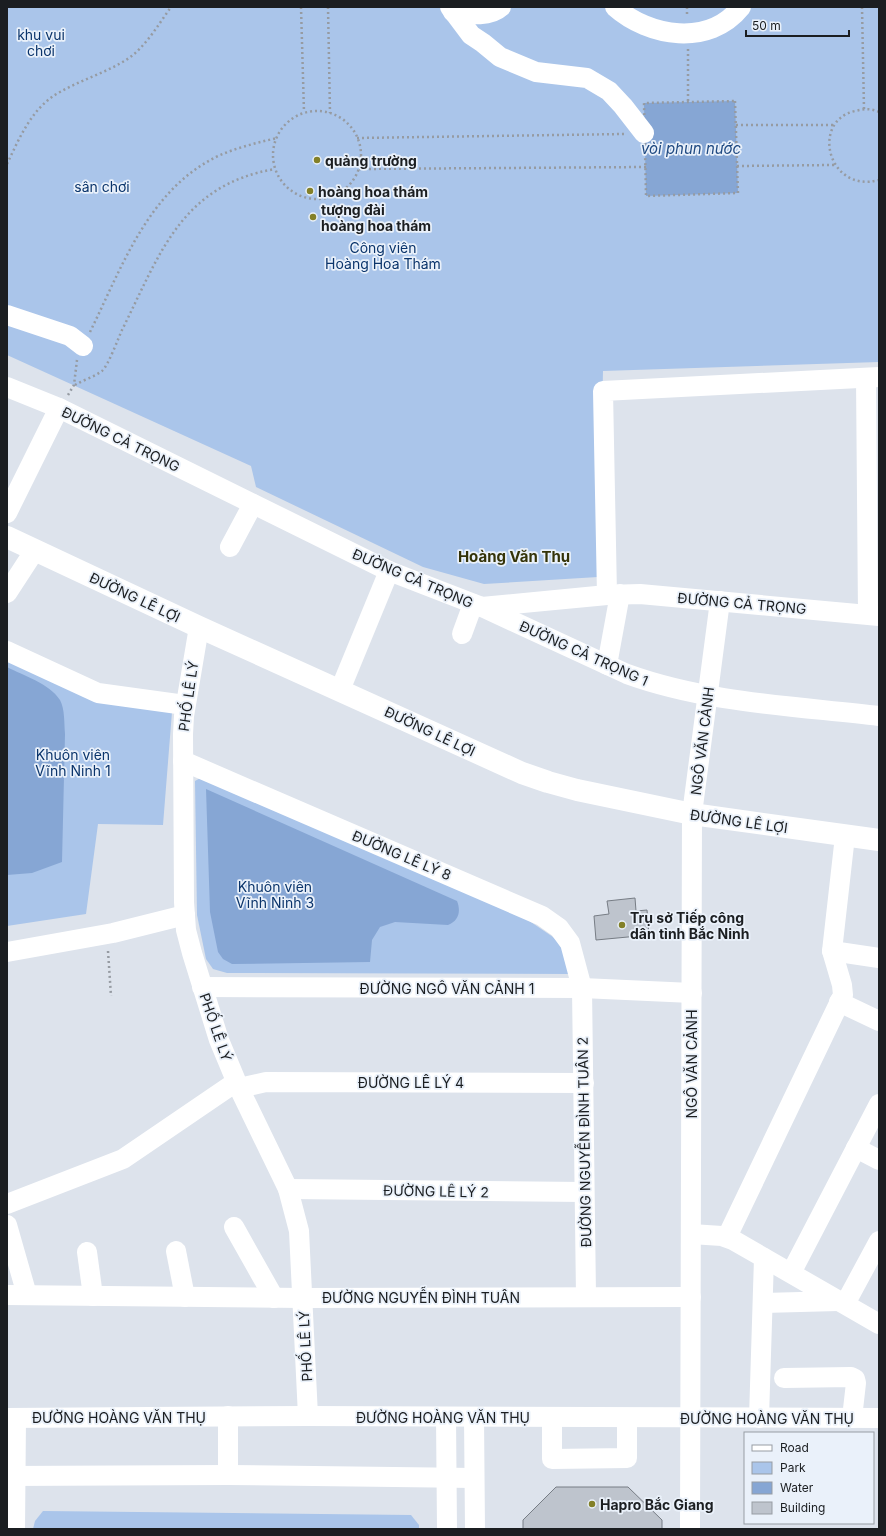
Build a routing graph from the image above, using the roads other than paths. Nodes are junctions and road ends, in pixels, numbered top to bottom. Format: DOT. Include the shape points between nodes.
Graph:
graph roads {
  1 [pos="501,7"];
  2 [pos="616,7"];
  3 [pos="741,7"];
  4 [pos="452,10"];
  5 [pos="636,133"];
  6 [pos="7,316"];
  7 [pos="83,346"];
  8 [pos="873,378"];
  9 [pos="7,387"];
  10 [pos="59,408"];
  11 [pos="253,504"];
  12 [pos="7,513"];
  13 [pos="7,537"];
  14 [pos="230,547"];
  15 [pos="35,550"];
  16 [pos="389,571"];
  17 [pos="7,593"];
  18 [pos="613,594"];
  19 [pos="720,602"];
  20 [pos="478,606"];
  21 [pos="873,615"];
  22 [pos="199,627"];
  23 [pos="462,634"];
  24 [pos="7,651"];
  25 [pos="607,665"];
  26 [pos="340,690"];
  27 [pos="708,697"];
  28 [pos="185,705"];
  29 [pos="879,716"];
  30 [pos="183,761"];
  31 [pos="692,814"];
  32 [pos="845,836"];
  33 [pos="879,840"];
  34 [pos="185,915"];
  35 [pos="832,951"];
  36 [pos="7,952"];
  37 [pos="879,958"];
  38 [pos="202,987"];
  39 [pos="582,988"];
  40 [pos="692,993"];
  41 [pos="839,1002"];
  42 [pos="879,1021"];
  43 [pos="584,1083"];
  44 [pos="237,1085"];
  45 [pos="879,1104"];
  46 [pos="856,1148"];
  47 [pos="879,1160"];
  48 [pos="288,1189"];
  49 [pos="584,1192"];
  50 [pos="7,1204"];
  51 [pos="7,1225"];
  52 [pos="234,1227"];
  53 [pos="691,1234"];
  54 [pos="727,1237"];
  55 [pos="879,1241"];
  56 [pos="176,1251"];
  57 [pos="87,1252"];
  58 [pos="764,1258"];
  59 [pos="790,1273"];
  60 [pos="7,1295"];
  61 [pos="27,1295"];
  62 [pos="93,1296"];
  63 [pos="586,1296"];
  64 [pos="691,1296"];
  65 [pos="185,1297"];
  66 [pos="274,1298"];
  67 [pos="303,1298"];
  68 [pos="763,1303"];
  69 [pos="842,1303"];
  70 [pos="879,1324"];
  71 [pos="784,1378"];
  72 [pos="228,1416"];
  73 [pos="308,1416"];
  74 [pos="446,1417"];
  75 [pos="474,1417"];
  76 [pos="552,1417"];
  77 [pos="11,1418"];
  78 [pos="627,1418"];
  79 [pos="691,1418"];
  80 [pos="759,1418"];
  81 [pos="852,1418"];
  82 [pos="879,1418"];
  83 [pos="228,1475"];
  84 [pos="12,1476"];
  85 [pos="446,1477"];
  86 [pos="474,1478"];
  87 [pos="15,1529"];
  88 [pos="447,1529"];
  89 [pos="475,1529"];
  90 [pos="690,1529"];
  1 -- 4 [label="street" via="486,14"];
  2 -- 3 [label="street" via="625,16 641,25 676,34 688,34 716,26"];
  4 -- 5 [label="street" via="470,36 500,57 536,72 586,78 609,91 623,106"];
  6 -- 7 [label="street" via="70,336"];
  8 -- 18 [label="street" via="603,391"];
  8 -- 21 [label="street"];
  9 -- 10 [label="street, ĐƯỜNG CẢ TRỌNG"];
  10 -- 11 [label="street, ĐƯỜNG CẢ TRỌNG"];
  10 -- 12 [label="street"];
  11 -- 14 [label="street"];
  11 -- 16 [label="street, ĐƯỜNG CẢ TRỌNG"];
  13 -- 15 [label="main road, ĐƯỜNG LÊ LỢI"];
  15 -- 17 [label="street"];
  15 -- 22 [label="main road, ĐƯỜNG LÊ LỢI"];
  16 -- 20 [label="street, ĐƯỜNG CẢ TRỌNG"];
  16 -- 26 [label="street"];
  18 -- 19 [label="street, ĐƯỜNG CẢ TRỌNG" via="640,594"];
  18 -- 20 [label="street, ĐƯỜNG CẢ TRỌNG"];
  18 -- 25 [label="street"];
  19 -- 21 [label="street, ĐƯỜNG CẢ TRỌNG"];
  19 -- 27 [label="street, NGÔ VĂN CẢNH"];
  20 -- 23 [label="street"];
  20 -- 25 [label="street, ĐƯỜNG CẢ TRỌNG 1"];
  22 -- 26 [label="main road, ĐƯỜNG LÊ LỢI"];
  22 -- 28 [label="street, PHỐ LÊ LÝ"];
  24 -- 28 [label="street" via="102,695"];
  25 -- 27 [label="street, ĐƯỜNG CẢ TRỌNG 1" via="648,682"];
  26 -- 31 [label="main road, ĐƯỜNG LÊ LỢI" via="522,773 577,790"];
  27 -- 29 [label="street, ĐƯỜNG CẢ TRỌNG 1"];
  27 -- 31 [label="street, NGÔ VĂN CẢNH"];
  28 -- 30 [label="street, PHỐ LÊ LÝ"];
  30 -- 34 [label="street, PHỐ LÊ LÝ"];
  30 -- 39 [label="street, ĐƯỜNG LÊ LÝ 8" via="542,916 559,928 570,943"];
  31 -- 32 [label="main road, ĐƯỜNG LÊ LỢI"];
  31 -- 40 [label="street, NGÔ VĂN CẢNH"];
  32 -- 33 [label="main road, ĐƯỜNG LÊ LỢI"];
  32 -- 35 [label="street"];
  34 -- 36 [label="street" via="106,934"];
  34 -- 38 [label="street, PHỐ LÊ LÝ" via="186,930"];
  35 -- 37 [label="street"];
  35 -- 41 [label="street" via="842,985 843,995"];
  38 -- 39 [label="street, ĐƯỜNG NGÔ VĂN CẢNH 1"];
  38 -- 44 [label="street, PHỐ LÊ LÝ"];
  39 -- 40 [label="street, ĐƯỜNG NGÔ VĂN CẢNH 1"];
  39 -- 43 [label="street, ĐƯỜNG NGUYỄN ĐÌNH TUÂN 2"];
  40 -- 53 [label="street, NGÔ VĂN CẢNH"];
  41 -- 42 [label="street"];
  41 -- 54 [label="street"];
  43 -- 44 [label="street, ĐƯỜNG LÊ LÝ 4" via="266,1082"];
  43 -- 49 [label="street, ĐƯỜNG NGUYỄN ĐÌNH TUÂN 2"];
  44 -- 48 [label="street, PHỐ LÊ LÝ"];
  44 -- 50 [label="street" via="123,1159"];
  45 -- 46 [label="street"];
  46 -- 47 [label="street"];
  46 -- 59 [label="street"];
  48 -- 49 [label="street, ĐƯỜNG LÊ LÝ 2"];
  48 -- 67 [label="street, PHỐ LÊ LÝ" via="299,1231"];
  49 -- 63 [label="street, ĐƯỜNG NGUYỄN ĐÌNH TUÂN 2"];
  51 -- 61 [label="street"];
  52 -- 66 [label="street"];
  53 -- 54 [label="street"];
  53 -- 64 [label="street, NGÔ VĂN CẢNH"];
  54 -- 58 [label="street"];
  55 -- 69 [label="street"];
  56 -- 65 [label="street"];
  57 -- 62 [label="street"];
  58 -- 59 [label="street"];
  58 -- 68 [label="street"];
  59 -- 69 [label="street"];
  60 -- 61 [label="street, ĐƯỜNG NGUYỄN ĐÌNH TUÂN"];
  61 -- 62 [label="street, ĐƯỜNG NGUYỄN ĐÌNH TUÂN"];
  62 -- 65 [label="street, ĐƯỜNG NGUYỄN ĐÌNH TUÂN"];
  63 -- 64 [label="street, ĐƯỜNG NGUYỄN ĐÌNH TUÂN"];
  63 -- 67 [label="street, ĐƯỜNG NGUYỄN ĐÌNH TUÂN"];
  64 -- 79 [label="street, NGÔ VĂN CẢNH"];
  65 -- 66 [label="street, ĐƯỜNG NGUYỄN ĐÌNH TUÂN"];
  66 -- 67 [label="street, ĐƯỜNG NGUYỄN ĐÌNH TUÂN"];
  67 -- 73 [label="street, PHỐ LÊ LÝ"];
  68 -- 69 [label="street"];
  68 -- 80 [label="street"];
  69 -- 70 [label="street"];
  71 -- 81 [label="street" via="855,1379"];
  72 -- 73 [label="street, ĐƯỜNG HOÀNG VĂN THỤ"];
  72 -- 77 [label="street, ĐƯỜNG HOÀNG VĂN THỤ"];
  72 -- 83 [label="street"];
  73 -- 74 [label="street, ĐƯỜNG HOÀNG VĂN THỤ"];
  74 -- 75 [label="street, ĐƯỜNG HOÀNG VĂN THỤ"];
  74 -- 85 [label="street"];
  75 -- 76 [label="street, ĐƯỜNG HOÀNG VĂN THỤ"];
  75 -- 86 [label="street"];
  76 -- 78 [label="street, ĐƯỜNG HOÀNG VĂN THỤ"];
  76 -- 78 [label="street" via="552,1459 627,1458"];
  77 -- 84 [label="street"];
  78 -- 79 [label="street, ĐƯỜNG HOÀNG VĂN THỤ"];
  79 -- 80 [label="street, ĐƯỜNG HOÀNG VĂN THỤ"];
  79 -- 90 [label="street, NGÔ VĂN CẢNH"];
  80 -- 81 [label="street, ĐƯỜNG HOÀNG VĂN THỤ"];
  81 -- 82 [label="street, ĐƯỜNG HOÀNG VĂN THỤ"];
  83 -- 84 [label="street"];
  83 -- 85 [label="street"];
  84 -- 87 [label="street"];
  85 -- 86 [label="street"];
  85 -- 88 [label="street"];
  86 -- 89 [label="street"];
}
